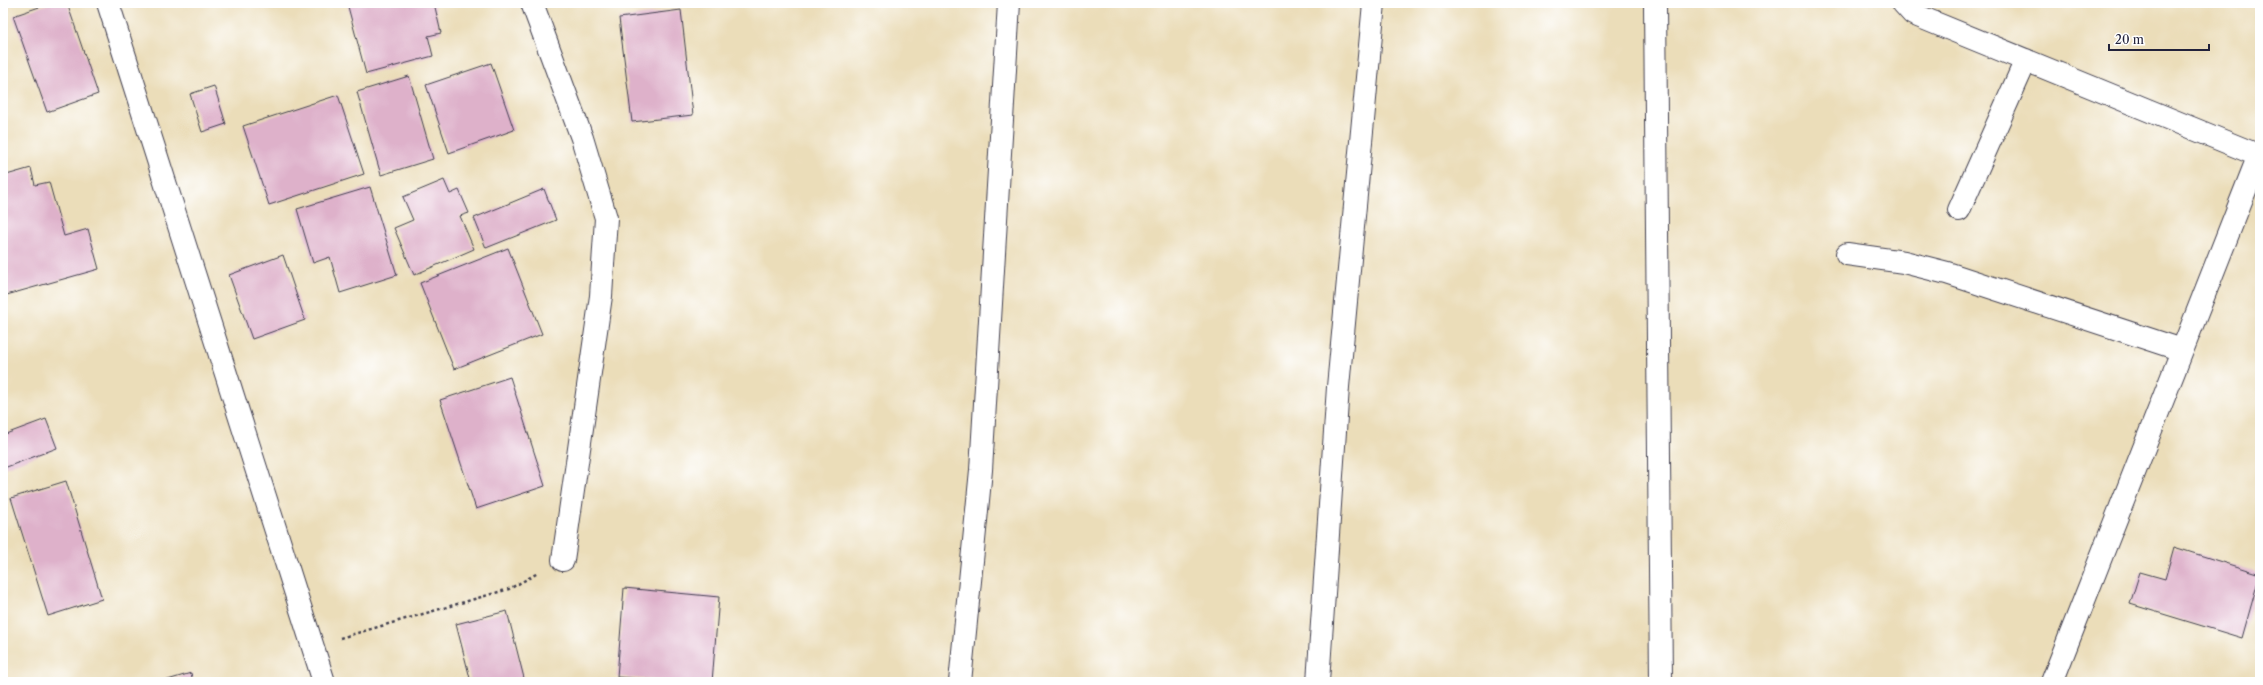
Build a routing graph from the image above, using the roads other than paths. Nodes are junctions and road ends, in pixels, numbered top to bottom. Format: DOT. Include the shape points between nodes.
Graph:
graph roads {
  1 [pos="108,3"];
  2 [pos="532,3"];
  3 [pos="1009,3"];
  4 [pos="1374,3"];
  5 [pos="1655,3"];
  6 [pos="1903,3"];
  7 [pos="2026,60"];
  8 [pos="2259,156"];
  9 [pos="1959,210"];
  10 [pos="1847,254"];
  11 [pos="2182,350"];
  12 [pos="563,560"];
  13 [pos="324,682"];
  14 [pos="960,682"];
  15 [pos="1318,682"];
  16 [pos="1661,682"];
  17 [pos="2052,682"];
  1 -- 13 [label="street"];
  2 -- 12 [label="street" via="582,138 606,218 601,296"];
  3 -- 14 [label="street" via="982,470"];
  4 -- 15 [label="street" via="1338,387"];
  5 -- 16 [label="street"];
  6 -- 7 [label="street" via="1913,14"];
  7 -- 8 [label="street"];
  7 -- 9 [label="street"];
  8 -- 11 [label="street"];
  10 -- 11 [label="street" via="1904,262 1947,273"];
  11 -- 17 [label="street"];
}
